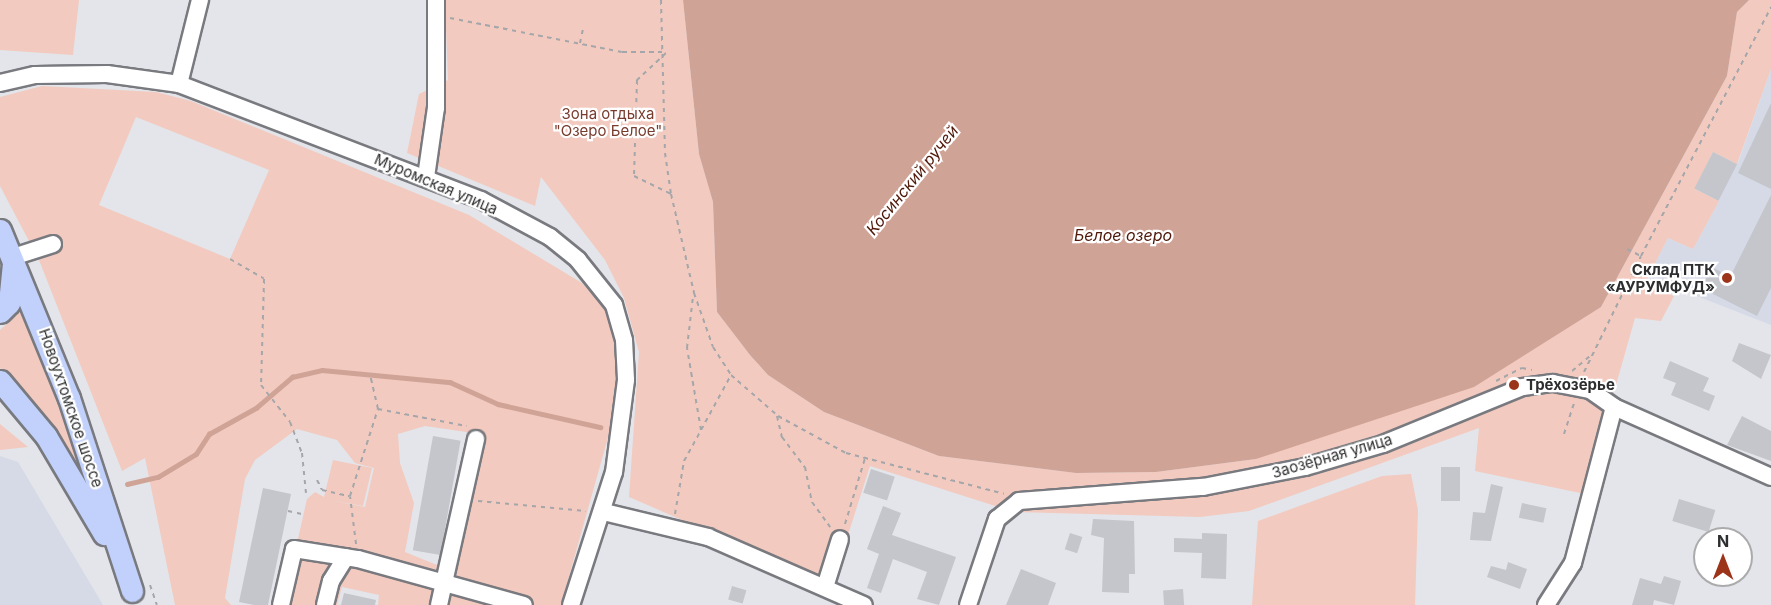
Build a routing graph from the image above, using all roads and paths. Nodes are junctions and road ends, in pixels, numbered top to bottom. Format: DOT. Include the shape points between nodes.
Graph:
graph roads {
  1 [pos="200,0"];
  2 [pos="661,0"];
  3 [pos="1771,7"];
  4 [pos="437,8"];
  5 [pos="583,29"];
  6 [pos="580,43"];
  7 [pos="666,52"];
  8 [pos="0,83"];
  9 [pos="179,84"];
  10 [pos="426,177"];
  11 [pos="671,194"];
  12 [pos="0,230"];
  13 [pos="53,244"];
  14 [pos="1627,249"];
  15 [pos="1641,256"];
  16 [pos="13,257"];
  17 [pos="230,259"];
  18 [pos="694,293"];
  19 [pos="0,312"];
  20 [pos="1593,353"];
  21 [pos="370,375"];
  22 [pos="730,375"];
  23 [pos="0,381"];
  24 [pos="1558,384"];
  25 [pos="1578,386"];
  26 [pos="1614,407"];
  27 [pos="378,409"];
  28 [pos="777,416"];
  29 [pos="700,430"];
  30 [pos="1564,434"];
  31 [pos="476,438"];
  32 [pos="865,458"];
  33 [pos="1771,477"];
  34 [pos="317,480"];
  35 [pos="306,493"];
  36 [pos="350,496"];
  37 [pos="462,500"];
  38 [pos="1019,501"];
  39 [pos="288,511"];
  40 [pos="604,512"];
  41 [pos="302,514"];
  42 [pos="673,525"];
  43 [pos="837,537"];
  44 [pos="352,558"];
  45 [pos="444,580"];
  46 [pos="825,587"];
  47 [pos="134,598"];
  48 [pos="281,605"];
  49 [pos="325,605"];
  50 [pos="439,605"];
  51 [pos="525,605"];
  52 [pos="572,605"];
  53 [pos="864,605"];
  54 [pos="968,605"];
  55 [pos="1546,605"];
  1 -- 9 [label="street"];
  2 -- 7 [label="path"];
  3 -- 15 [label="path"];
  4 -- 6 [label="path"];
  4 -- 10 [label="street" via="436,108"];
  5 -- 6 [label="path"];
  6 -- 7 [label="path" via="622,52"];
  7 -- 11 [label="path" via="665,153"];
  7 -- 11 [label="path" via="637,80 634,176"];
  8 -- 9 [label="street, Муромская улица" via="35,75 107,74"];
  9 -- 10 [label="street, Муромская улица"];
  10 -- 40 [label="street, Муромская улица" via="550,237 602,285 614,305 624,340 626,380"];
  11 -- 18 [label="path"];
  12 -- 16 [label="main road, Новоухтомское шоссе"];
  13 -- 16 [label="street"];
  14 -- 15 [label="path"];
  15 -- 20 [label="path"];
  16 -- 19 [label="main road" via="14,285"];
  16 -- 47 [label="main road, Новоухтомское шоссе" via="69,398"];
  17 -- 35 [label="path" via="264,279 261,385 290,422 302,453"];
  18 -- 22 [label="path" via="713,347"];
  18 -- 29 [label="path" via="687,348"];
  20 -- 24 [label="path"];
  20 -- 25 [label="path"];
  21 -- 27 [label="path"];
  22 -- 28 [label="path"];
  22 -- 29 [label="path"];
  23 -- 47 [label="main road, Новоухтомское шоссе" via="46,436 79,488"];
  24 -- 25 [label="street, Заозёрная улица"];
  24 -- 38 [label="street, Заозёрная улица" via="1524,387 1383,444 1305,467 1203,487"];
  25 -- 26 [label="street, Заозёрная улица"];
  25 -- 30 [label="path"];
  26 -- 33 [label="street, Заозёрная улица"];
  26 -- 55 [label="street" via="1573,563"];
  27 -- 31 [label="path" via="477,429"];
  27 -- 36 [label="path"];
  28 -- 32 [label="path" via="810,437"];
  28 -- 43 [label="path" via="783,437 805,467 812,502"];
  29 -- 42 [label="path" via="684,461"];
  31 -- 37 [label="street"];
  32 -- 38 [label="path"];
  32 -- 43 [label="path"];
  34 -- 36 [label="path" via="321,490"];
  36 -- 44 [label="path"];
  37 -- 40 [label="path"];
  37 -- 45 [label="street"];
  38 -- 54 [label="street" via="997,519"];
  39 -- 41 [label="path"];
  40 -- 42 [label="street"];
  40 -- 52 [label="street, Муромская улица"];
  42 -- 46 [label="street"];
  43 -- 46 [label="street"];
  44 -- 45 [label="street"];
  44 -- 48 [label="street" via="294,549"];
  44 -- 49 [label="street" via="330,580"];
  45 -- 50 [label="street"];
  45 -- 51 [label="street"];
  46 -- 53 [label="street"];
}
